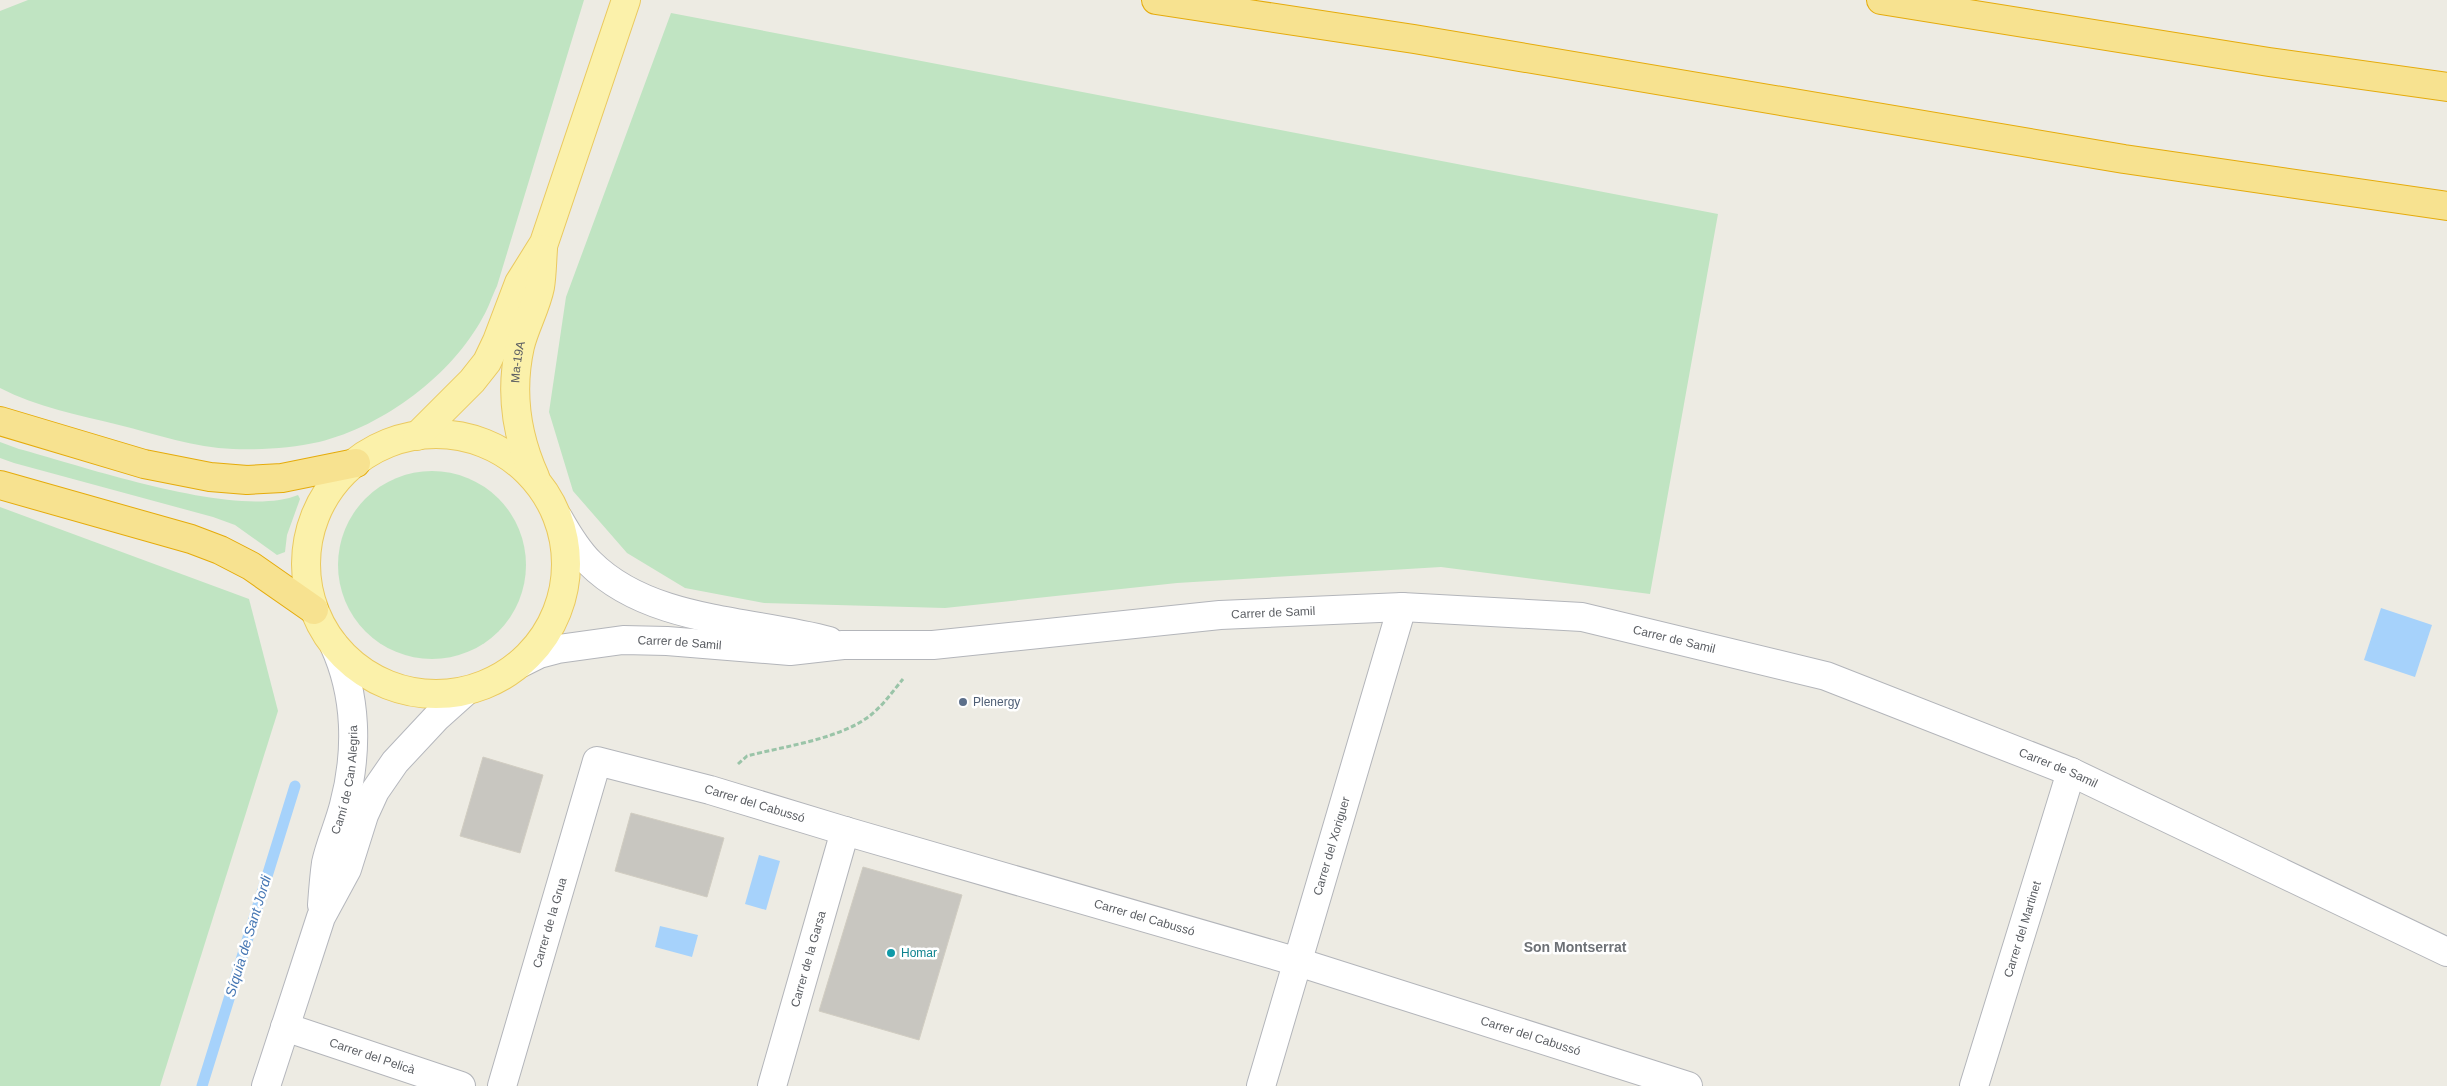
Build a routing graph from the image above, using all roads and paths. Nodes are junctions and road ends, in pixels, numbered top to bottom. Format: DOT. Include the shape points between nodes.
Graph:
graph roads {
  1 [pos="626,0"];
  2 [pos="1156,0"];
  3 [pos="1881,0"];
  4 [pos="2447,87"];
  5 [pos="2447,206"];
  6 [pos="544,243"];
  7 [pos="0,421"];
  8 [pos="417,436"];
  9 [pos="356,463"];
  10 [pos="537,482"];
  11 [pos="0,486"];
  12 [pos="559,519"];
  13 [pos="1402,608"];
  14 [pos="314,610"];
  15 [pos="334,645"];
  16 [pos="843,645"];
  17 [pos="933,645"];
  18 [pos="521,663"];
  19 [pos="466,691"];
  20 [pos="597,761"];
  21 [pos="2071,772"];
  22 [pos="710,790"];
  23 [pos="845,831"];
  24 [pos="321,917"];
  25 [pos="2447,952"];
  26 [pos="1298,962"];
  27 [pos="285,1027"];
  28 [pos="266,1086"];
  29 [pos="461,1086"];
  30 [pos="502,1086"];
  31 [pos="772,1086"];
  32 [pos="1260,1086"];
  33 [pos="1688,1086"];
  34 [pos="1974,1086"];
  1 -- 6 [label="main road, Ma-19A"];
  2 -- 5 [label="highway" via="1414,39 2096,155"];
  3 -- 4 [label="highway"];
  6 -- 8 [label="main road, Ma-19A" via="519,283 487,362 472,382"];
  6 -- 10 [label="main road, Ma-19A" via="540,288 520,345 515,404 520,438"];
  7 -- 9 [label="highway" via="144,464 210,477 282,478"];
  8 -- 9 [label="main road" via="375,450"];
  8 -- 10 [label="main road" via="442,434 484,444 520,464"];
  9 -- 14 [label="main road" via="328,491 312,528 307,549 307,571"];
  10 -- 12 [label="main road"];
  11 -- 14 [label="highway" via="192,538 251,566"];
  12 -- 16 [label="street, Carrer de Samil" via="590,563 608,579 641,595 714,620 792,631"];
  12 -- 18 [label="main road" via="565,543 565,586 550,627 538,646"];
  13 -- 17 [label="street, Carrer de Samil" via="1220,615"];
  13 -- 21 [label="street, Carrer de Samil" via="1582,617 1826,676"];
  13 -- 26 [label="street, Carrer del Xoriguer"];
  14 -- 15 [label="main road"];
  15 -- 19 [label="main road" via="366,674 404,690 446,694"];
  15 -- 24 [label="street, Camí de Can Alegria" via="350,694 354,751 345,805 326,862"];
  16 -- 17 [label="street, Carrer de Samil"];
  16 -- 18 [label="street, Carrer de Samil" via="790,651 666,640 622,640 558,649"];
  17 -- 22 [label="path" via="871,715 836,733 747,756"];
  18 -- 19 [label="main road" via="487,684"];
  19 -- 24 [label="street, Camí de Can Alegria" via="437,716 395,762 380,784 364,815 347,869"];
  20 -- 22 [label="street, Carrer del Cabussó"];
  20 -- 30 [label="street, Carrer de la Grua"];
  21 -- 25 [label="street, Carrer de Samil"];
  21 -- 34 [label="street, Carrer del Martinet"];
  22 -- 23 [label="street, Carrer del Cabussó"];
  23 -- 26 [label="street, Carrer del Cabussó"];
  23 -- 31 [label="street, Carrer de la Garsa"];
  24 -- 27 [label="street, Camí de Can Alegria"];
  26 -- 32 [label="street, Carrer del Xoriguer"];
  26 -- 33 [label="street, Carrer del Cabussó"];
  27 -- 28 [label="street, Camí de Can Alegria"];
  27 -- 29 [label="street, Carrer del Pelicà"];
}
